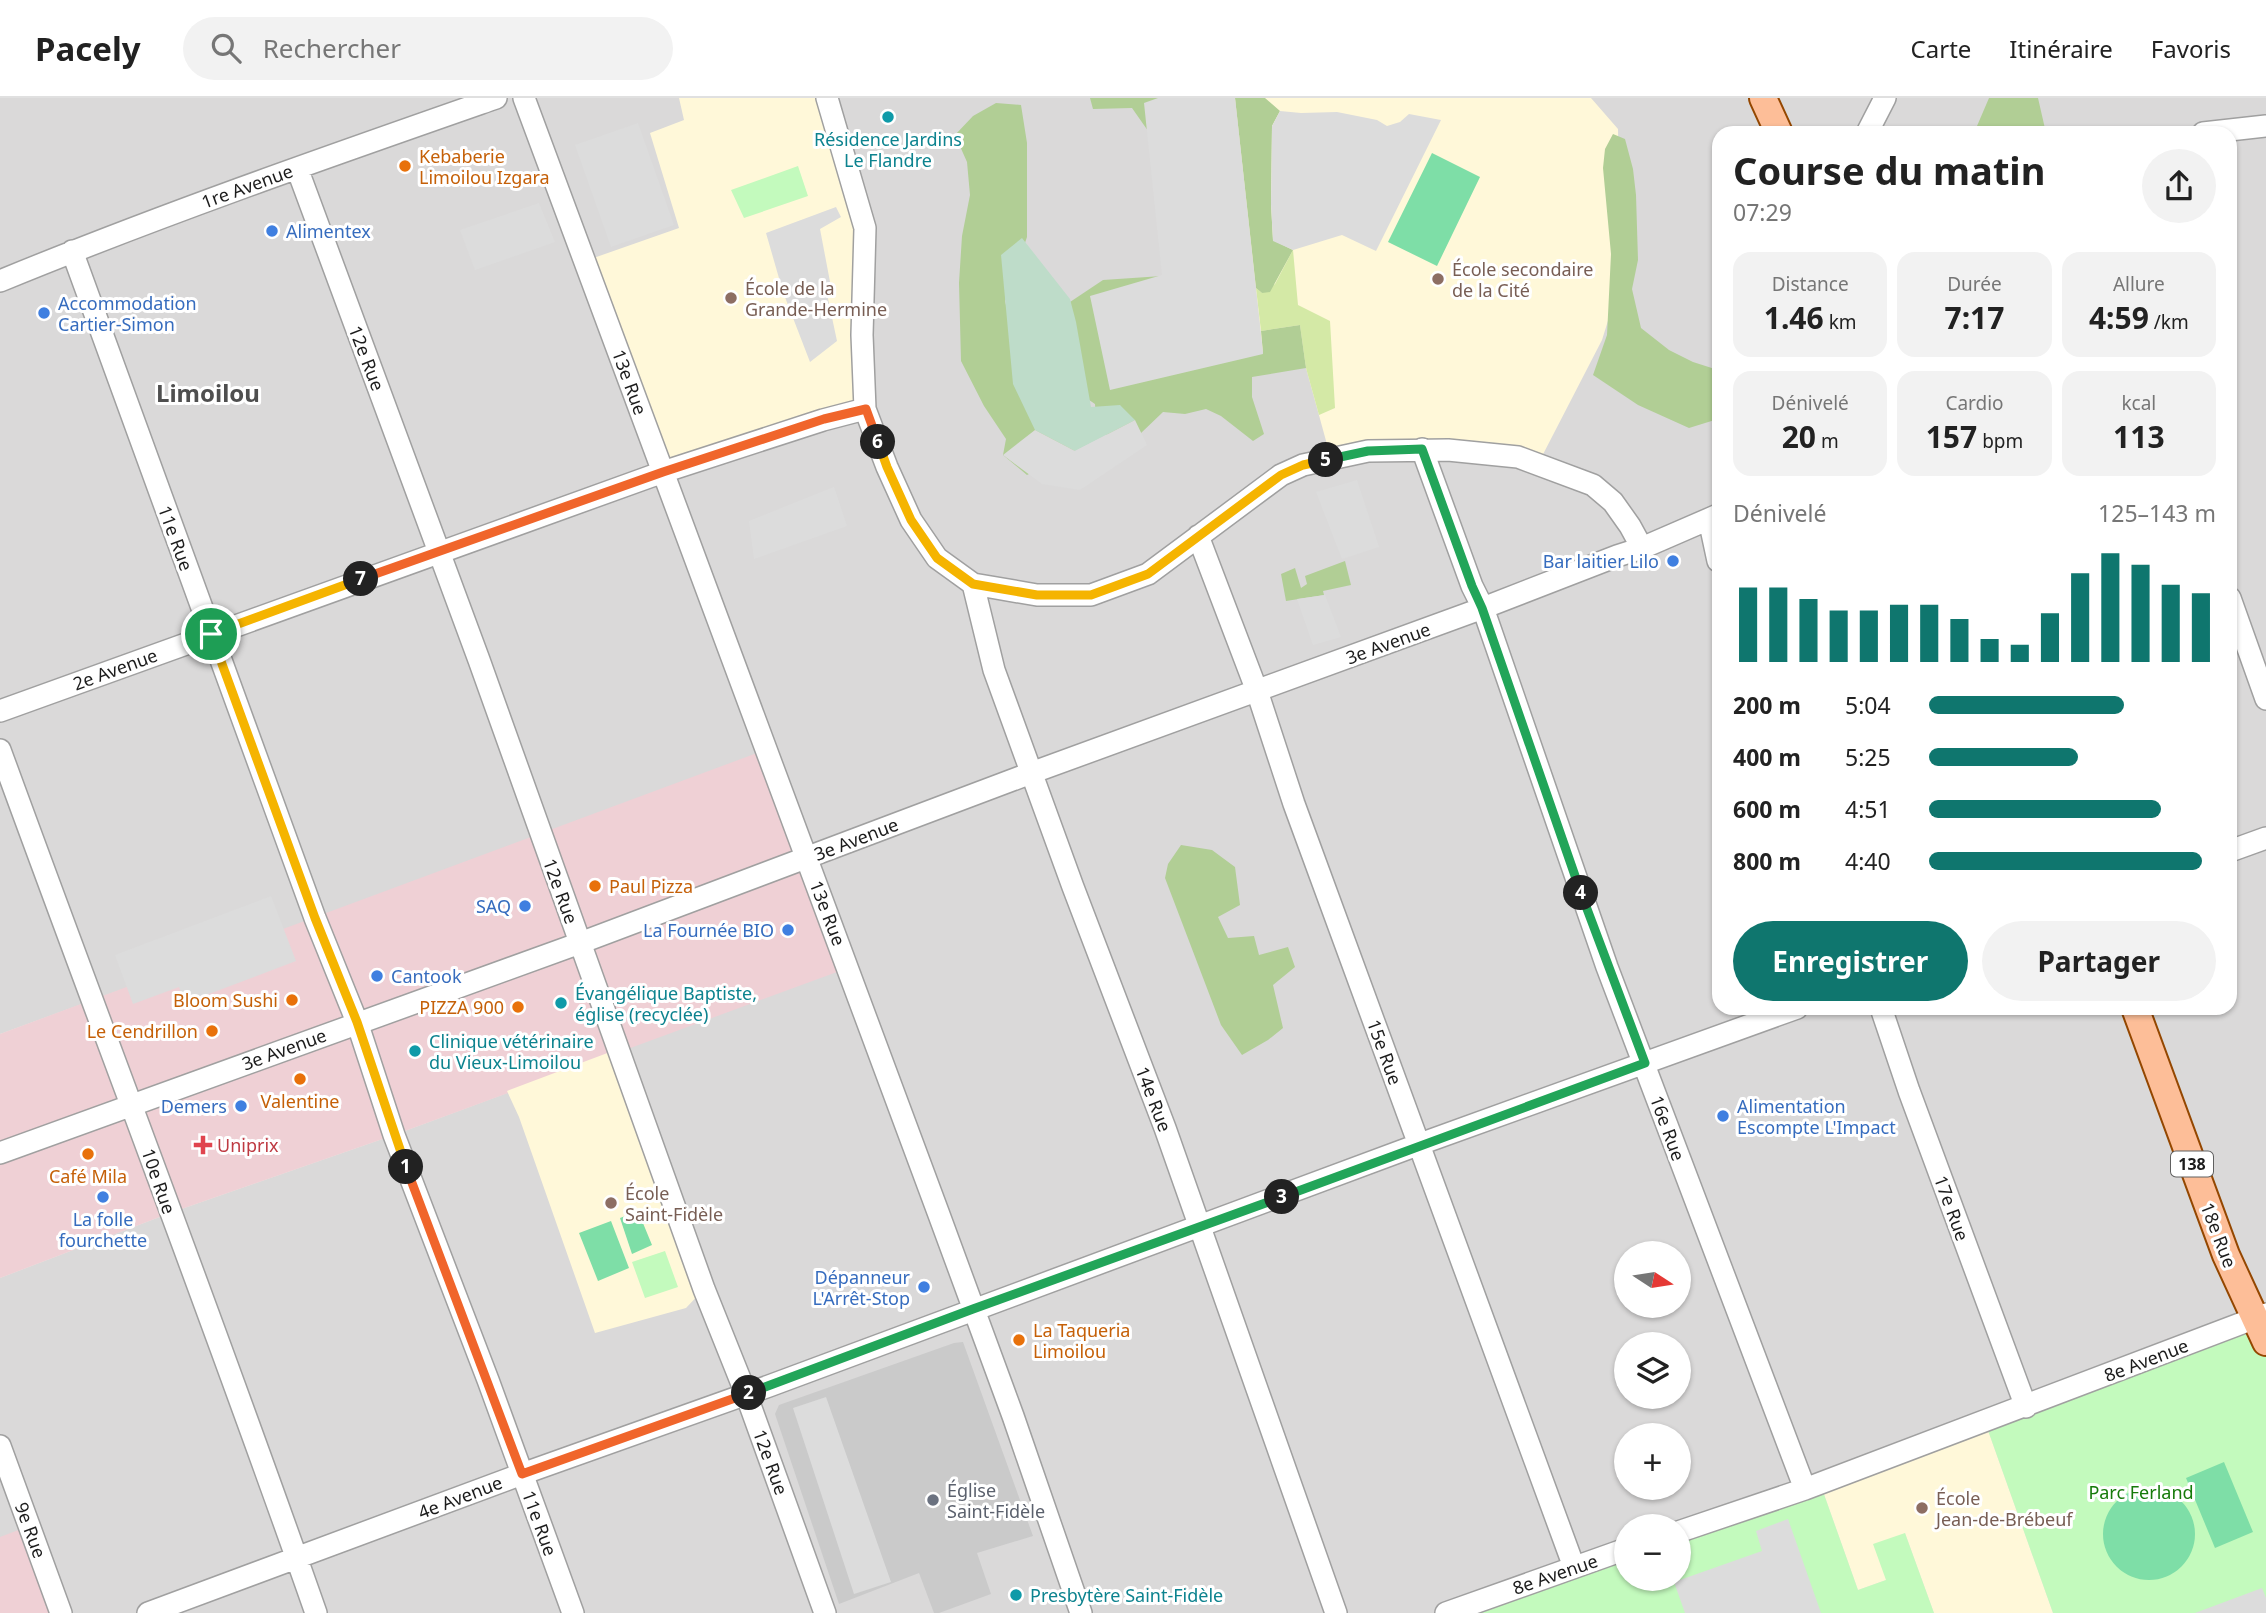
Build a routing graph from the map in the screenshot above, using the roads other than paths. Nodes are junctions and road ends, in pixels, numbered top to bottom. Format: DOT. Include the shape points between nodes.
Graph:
graph roads {
  1 [pos="496,98"];
  2 [pos="524,98"];
  3 [pos="827,98"];
  4 [pos="1763,98"];
  5 [pos="1885,98"];
  6 [pos="1776,126"];
  7 [pos="1871,126"];
  8 [pos="2266,126"];
  9 [pos="2237,129"];
  10 [pos="297,168"];
  11 [pos="72,251"];
  12 [pos="0,281"];
  13 [pos="866,409"];
  14 [pos="1422,449"];
  15 [pos="663,472"];
  16 [pos="1712,518"];
  17 [pos="1198,536"];
  18 [pos="1642,548"];
  19 [pos="438,552"];
  20 [pos="973,584"];
  21 [pos="1482,608"];
  22 [pos="2237,618"];
  23 [pos="211,634"];
  24 [pos="1257,691"];
  25 [pos="2266,699"];
  26 [pos="0,711"];
  27 [pos="0,750"];
  28 [pos="1031,773"];
  29 [pos="2266,838"];
  30 [pos="2237,848"];
  31 [pos="806,858"];
  32 [pos="580,943"];
  33 [pos="1778,1015"];
  34 [pos="1883,1015"];
  35 [pos="2138,1015"];
  36 [pos="357,1022"];
  37 [pos="1645,1063"];
  38 [pos="133,1105"];
  39 [pos="1420,1144"];
  40 [pos="0,1153"];
  41 [pos="1199,1228"];
  42 [pos="973,1309"];
  43 [pos="2260,1316"];
  44 [pos="2266,1342"];
  45 [pos="747,1394"];
  46 [pos="2026,1407"];
  47 [pos="0,1447"];
  48 [pos="522,1474"];
  49 [pos="1805,1489"];
  50 [pos="1691,1528"];
  51 [pos="1614,1553"];
  52 [pos="297,1558"];
  53 [pos="1574,1567"];
  54 [pos="61,1613"];
  55 [pos="148,1613"];
  56 [pos="316,1613"];
  57 [pos="573,1613"];
  58 [pos="825,1613"];
  59 [pos="1081,1613"];
  60 [pos="1336,1613"];
  61 [pos="1446,1613"];
  1 -- 10 [label="street, 1re Avenue"];
  2 -- 15 [label="street, 13e Rue"];
  3 -- 13 [label="street" via="865,228 862,335"];
  4 -- 6 [label="main road"];
  5 -- 7 [label="street"];
  8 -- 9 [label="street"];
  10 -- 11 [label="street, 1re Avenue"];
  10 -- 19 [label="street, 12e Rue"];
  11 -- 12 [label="street, 1re Avenue"];
  11 -- 23 [label="street, 11e Rue"];
  13 -- 15 [label="street, 2e Avenue"];
  13 -- 20 [label="street" via="911,520 937,558"];
  14 -- 17 [label="street" via="1368,451 1303,465 1281,475"];
  14 -- 18 [label="street" via="1518,457 1593,485 1613,502"];
  14 -- 21 [label="street, 16e Rue"];
  15 -- 19 [label="street, 2e Avenue"];
  15 -- 31 [label="street, 13e Rue"];
  16 -- 18 [label="street, 3e Avenue"];
  17 -- 20 [label="street" via="1148,574 1091,595 1037,595"];
  17 -- 24 [label="street, 15e Rue"];
  18 -- 21 [label="street, 3e Avenue"];
  19 -- 23 [label="street, 2e Avenue"];
  19 -- 32 [label="street, 12e Rue"];
  20 -- 28 [label="street, 14e Rue" via="994,670"];
  21 -- 24 [label="street, 3e Avenue"];
  21 -- 37 [label="street, 16e Rue"];
  22 -- 25 [label="street"];
  23 -- 26 [label="street, 2e Avenue"];
  23 -- 36 [label="street, 11e Rue"];
  24 -- 28 [label="street, 3e Avenue"];
  24 -- 39 [label="street, 15e Rue"];
  27 -- 38 [label="street, 10e Rue"];
  28 -- 31 [label="street, 3e Avenue"];
  28 -- 41 [label="street, 14e Rue"];
  29 -- 30 [label="street"];
  31 -- 32 [label="street, 3e Avenue"];
  31 -- 42 [label="street, 13e Rue"];
  32 -- 36 [label="street, 3e Avenue"];
  32 -- 45 [label="street, 12e Rue" via="704,1289"];
  33 -- 37 [label="street, 4e Avenue"];
  34 -- 46 [label="street, 17e Rue"];
  35 -- 43 [label="main road, 18e Rue / 138" via="2226,1255"];
  36 -- 38 [label="street, 3e Avenue"];
  36 -- 48 [label="street, 11e Rue" via="394,1135"];
  37 -- 39 [label="street, 4e Avenue"];
  37 -- 49 [label="street, 16e Rue"];
  38 -- 40 [label="street, 3e Avenue"];
  38 -- 52 [label="street, 10e Rue"];
  39 -- 41 [label="street, 4e Avenue"];
  39 -- 53 [label="street, 15e Rue"];
  41 -- 42 [label="street, 4e Avenue"];
  41 -- 60 [label="street, 14e Rue"];
  42 -- 45 [label="street, 4e Avenue"];
  42 -- 59 [label="street, 13e Rue"];
  43 -- 44 [label="main road, 18e Rue / 138"];
  43 -- 46 [label="street, 8e Avenue"];
  45 -- 48 [label="street, 4e Avenue"];
  45 -- 58 [label="street, 12e Rue"];
  46 -- 49 [label="street, 8e Avenue"];
  47 -- 54 [label="street, 9e Rue"];
  48 -- 52 [label="street, 4e Avenue"];
  48 -- 57 [label="street, 11e Rue"];
  49 -- 50 [label="street, 8e Avenue"];
  51 -- 53 [label="street, 8e Avenue"];
  52 -- 55 [label="street, 4e Avenue"];
  52 -- 56 [label="street, 10e Rue"];
  53 -- 61 [label="street, 8e Avenue"];
}
